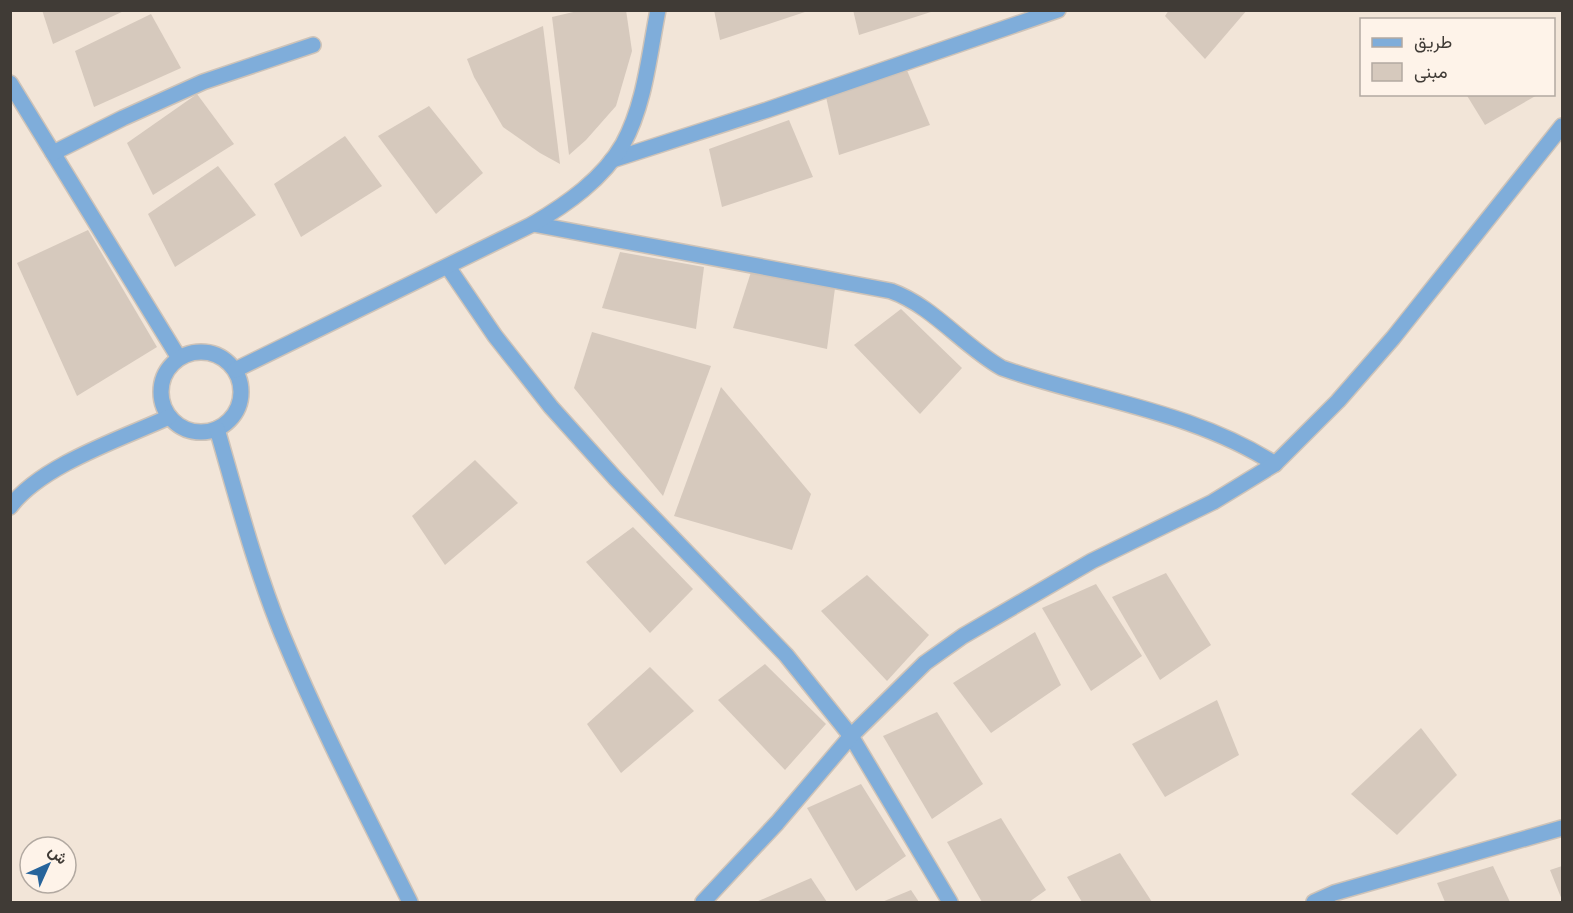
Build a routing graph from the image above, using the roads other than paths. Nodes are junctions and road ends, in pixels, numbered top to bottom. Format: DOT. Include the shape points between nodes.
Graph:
graph roads {
  1 [pos="658,10"];
  2 [pos="1058,10"];
  3 [pos="313,45"];
  4 [pos="10,83"];
  5 [pos="1563,126"];
  6 [pos="53,153"];
  7 [pos="612,160"];
  8 [pos="533,224"];
  9 [pos="448,267"];
  10 [pos="179,358"];
  11 [pos="235,370"];
  12 [pos="170,417"];
  13 [pos="217,429"];
  14 [pos="1275,464"];
  15 [pos="10,507"];
  16 [pos="852,736"];
  17 [pos="1563,828"];
  18 [pos="1335,898"];
  19 [pos="410,903"];
  20 [pos="703,903"];
  21 [pos="950,903"];
  22 [pos="1314,903"];
  1 -- 7 [label="street" via="635,115"];
  2 -- 7 [label="street"];
  3 -- 6 [label="street" via="203,82"];
  4 -- 6 [label="street"];
  5 -- 14 [label="street" via="1393,338"];
  6 -- 10 [label="street"];
  7 -- 8 [label="street" via="591,183"];
  8 -- 9 [label="street"];
  8 -- 14 [label="street" via="891,291 916,303 1002,368 1183,421"];
  9 -- 11 [label="street"];
  9 -- 16 [label="street" via="495,336 551,407 786,655"];
  10 -- 11 [label="street" via="205,352 218,356"];
  10 -- 12 [label="street" via="166,373 161,392"];
  11 -- 13 [label="street" via="241,400 228,422"];
  12 -- 13 [label="street" via="191,431"];
  12 -- 15 [label="street" via="52,472"];
  13 -- 19 [label="street" via="261,578 282,634"];
  14 -- 16 [label="street" via="1213,502 1092,561 963,636 926,663"];
  16 -- 20 [label="street"];
  16 -- 21 [label="street"];
  17 -- 18 [label="street"];
  18 -- 22 [label="street"];
}
